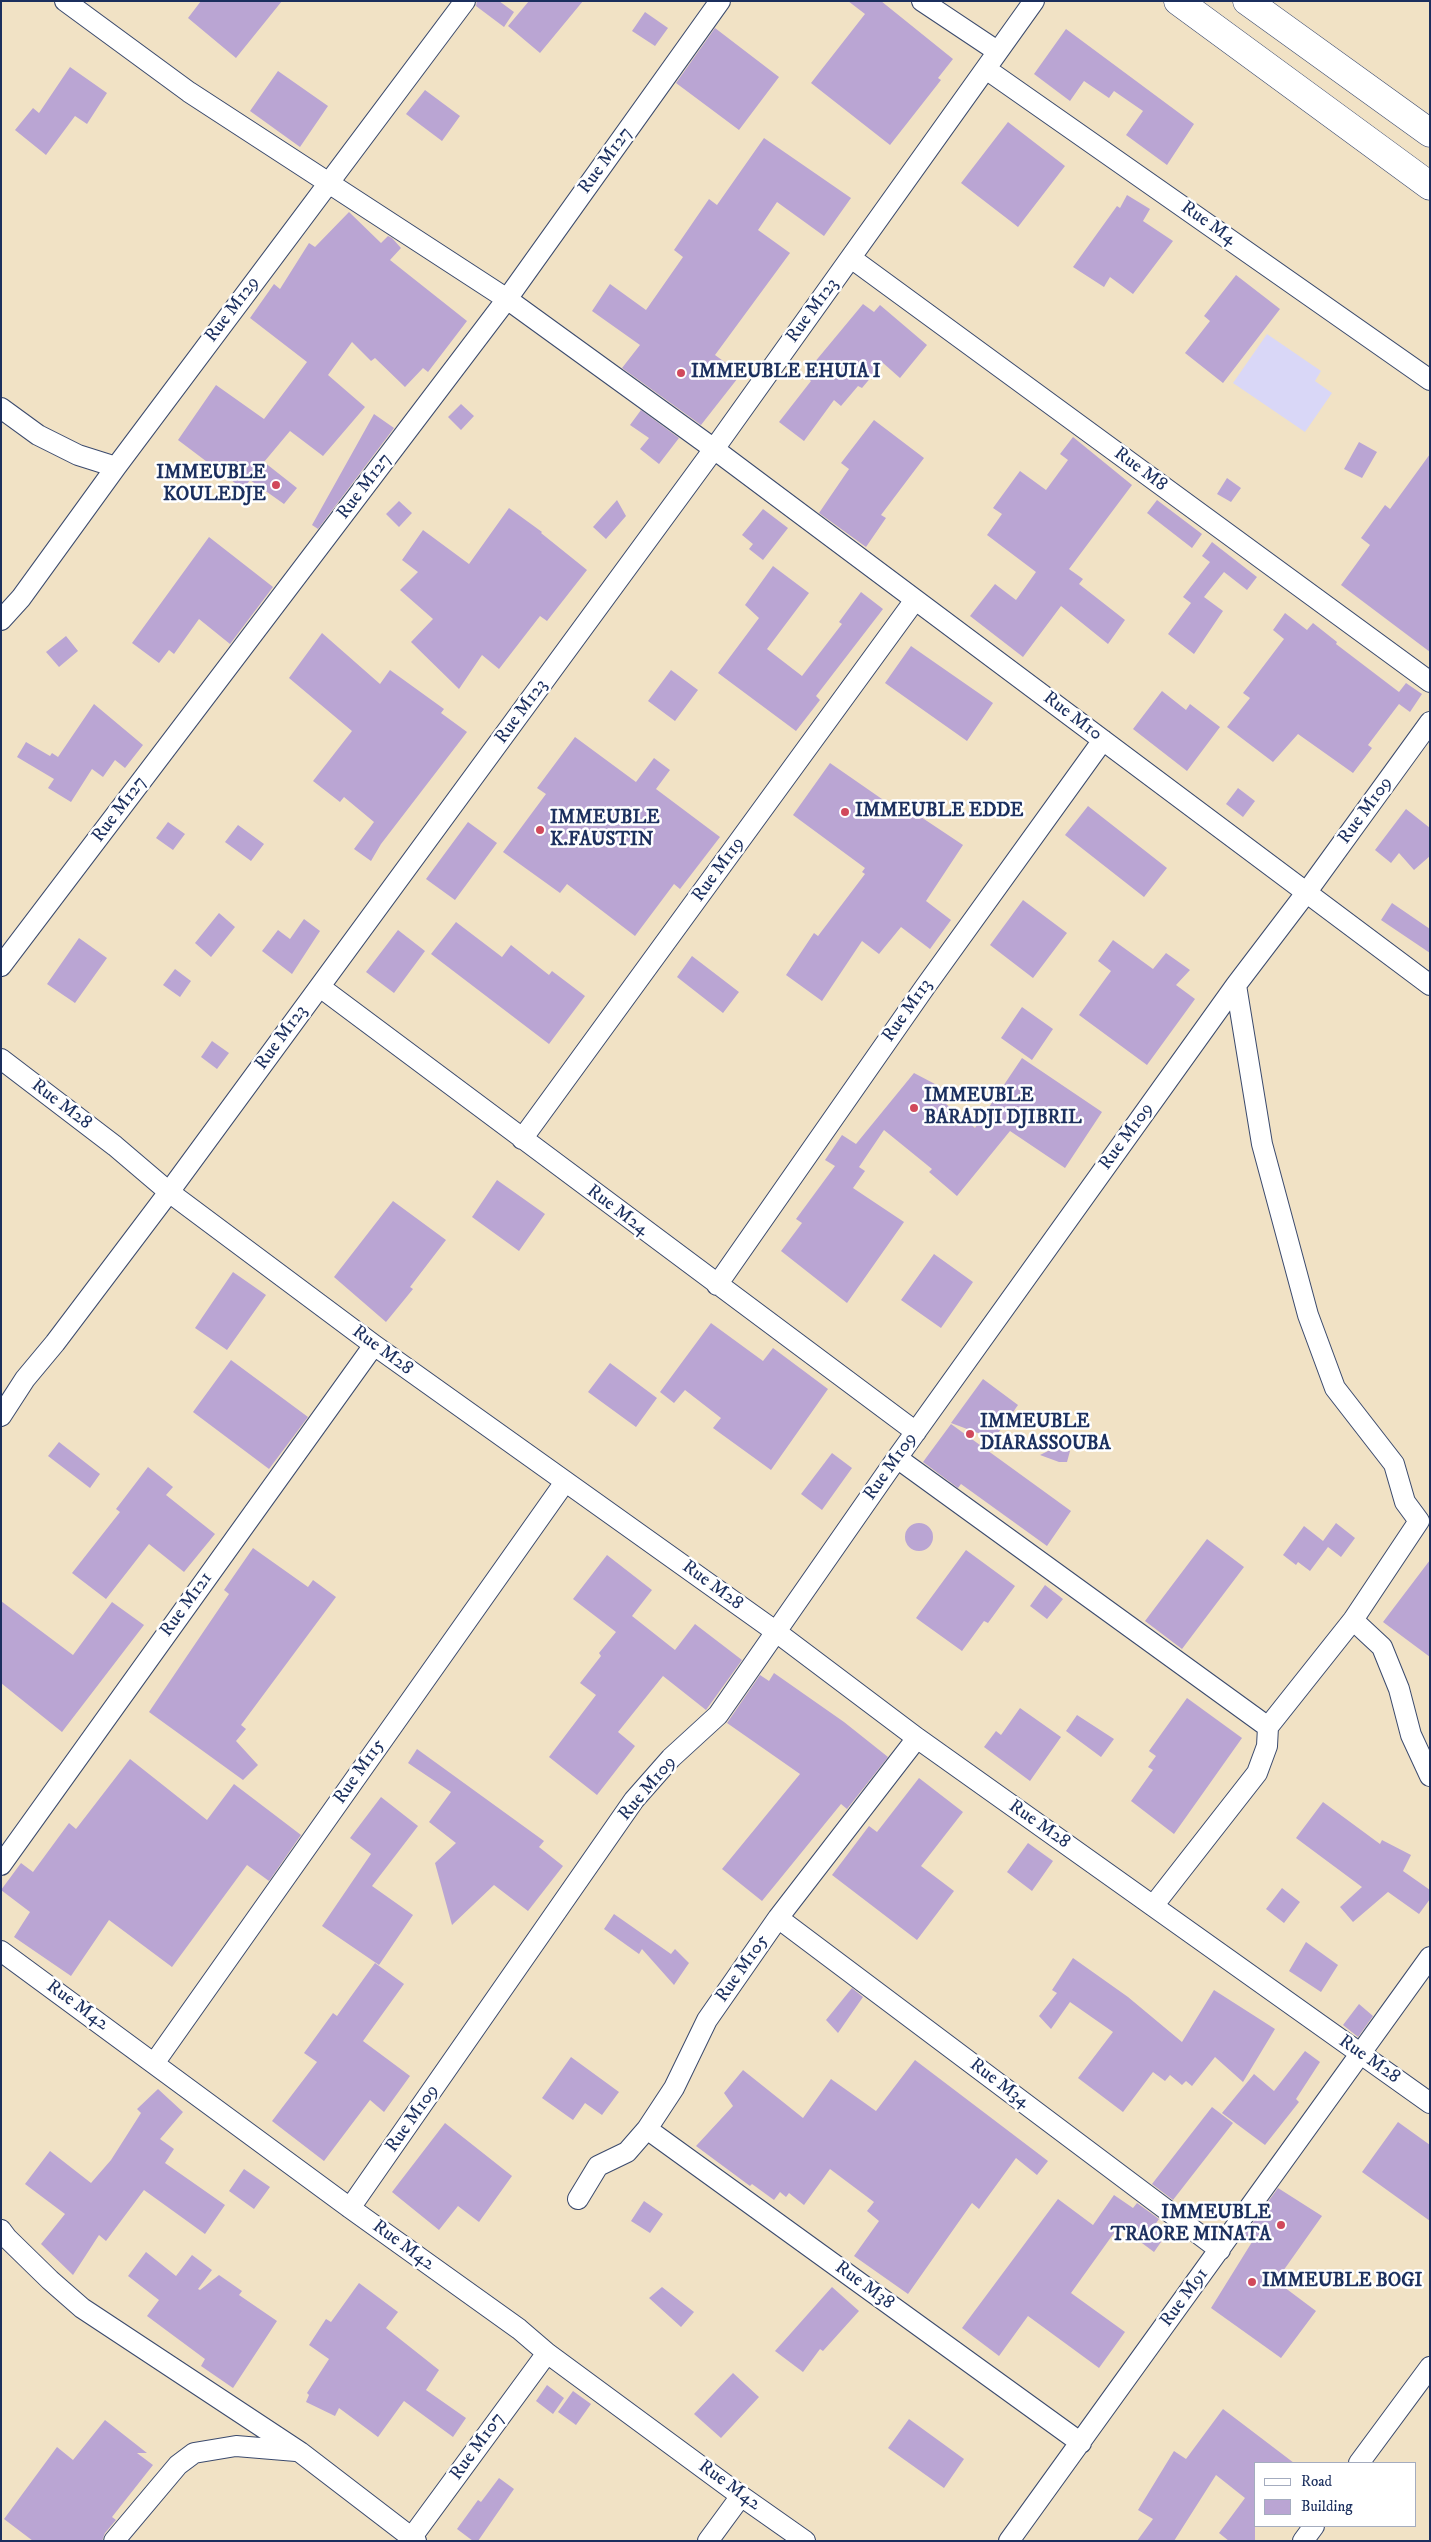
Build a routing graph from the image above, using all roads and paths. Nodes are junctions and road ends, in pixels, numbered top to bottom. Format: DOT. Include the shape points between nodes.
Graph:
graph roads {
  1 [pos="65,1"];
  2 [pos="465,1"];
  3 [pos="720,1"];
  4 [pos="922,1"];
  5 [pos="1034,1"];
  6 [pos="1178,1"];
  7 [pos="1247,1"];
  8 [pos="997,51"];
  9 [pos="986,69"];
  10 [pos="1430,133"];
  11 [pos="329,182"];
  12 [pos="1430,186"];
  13 [pos="851,258"];
  14 [pos="507,299"];
  15 [pos="1430,380"];
  16 [pos="1,408"];
  17 [pos="714,449"];
  18 [pos="116,467"];
  19 [pos="915,600"];
  20 [pos="1,620"];
  21 [pos="1430,682"];
  22 [pos="1430,722"];
  23 [pos="1103,740"];
  24 [pos="1306,894"];
  25 [pos="1,966"];
  26 [pos="1236,984"];
  27 [pos="1430,986"];
  28 [pos="320,987"];
  29 [pos="1,1059"];
  30 [pos="522,1139"];
  31 [pos="169,1192"];
  32 [pos="717,1286"];
  33 [pos="374,1345"];
  34 [pos="1,1416"];
  35 [pos="916,1432"];
  36 [pos="897,1458"];
  37 [pos="565,1482"];
  38 [pos="1424,1515"];
  39 [pos="1353,1620"];
  40 [pos="775,1631"];
  41 [pos="1268,1727"];
  42 [pos="917,1738"];
  43 [pos="1430,1776"];
  44 [pos="1,1865"];
  45 [pos="1153,1906"];
  46 [pos="778,1918"];
  47 [pos="1,1951"];
  48 [pos="1430,1957"];
  49 [pos="1359,2053"];
  50 [pos="155,2062"];
  51 [pos="1430,2103"];
  52 [pos="647,2129"];
  53 [pos="578,2200"];
  54 [pos="350,2208"];
  55 [pos="1,2230"];
  56 [pos="1220,2250"];
  57 [pos="547,2353"];
  58 [pos="1430,2367"];
  59 [pos="1081,2443"];
  60 [pos="300,2452"];
  61 [pos="1361,2462"];
  62 [pos="741,2496"];
  63 [pos="1313,2527"];
  64 [pos="412,2540"];
  65 [pos="114,2541"];
  66 [pos="708,2541"];
  67 [pos="805,2541"];
  68 [pos="1009,2541"];
  69 [pos="1303,2541"];
  1 -- 11 [label="street, Rue M10" via="189,92"];
  2 -- 11 [label="street, Rue M129"];
  3 -- 14 [label="street, Rue M127"];
  4 -- 8 [label="street"];
  5 -- 8 [label="street, Rue M123"];
  6 -- 12 [label="main road"];
  7 -- 10 [label="main road"];
  8 -- 9 [label="street, Rue M123"];
  9 -- 13 [label="street, Rue M123"];
  9 -- 15 [label="street, Rue M4"];
  11 -- 14 [label="street, Rue M10"];
  11 -- 18 [label="street, Rue M129"];
  13 -- 17 [label="street, Rue M123"];
  13 -- 21 [label="street, Rue M8"];
  14 -- 17 [label="street, Rue M10"];
  14 -- 25 [label="street, Rue M127"];
  16 -- 18 [label="street" via="38,435 78,455"];
  17 -- 19 [label="street, Rue M10"];
  17 -- 28 [label="street, Rue M123"];
  18 -- 20 [label="street, Rue M129" via="21,598"];
  19 -- 23 [label="street, Rue M10"];
  19 -- 30 [label="street, Rue M119"];
  22 -- 24 [label="street, Rue M109"];
  23 -- 24 [label="street, Rue M10"];
  23 -- 32 [label="street, Rue M113" via="925,987"];
  24 -- 26 [label="street, Rue M109"];
  24 -- 27 [label="street, Rue M10"];
  26 -- 35 [label="street, Rue M109"];
  26 -- 38 [label="street" via="1262,1144 1308,1315 1335,1388 1394,1464 1405,1502"];
  28 -- 30 [label="street, Rue M24"];
  28 -- 31 [label="street, Rue M123"];
  29 -- 31 [label="street, Rue M28" via="115,1146"];
  30 -- 32 [label="street, Rue M24"];
  31 -- 33 [label="street, Rue M28"];
  31 -- 34 [label="street, Rue M123" via="25,1379"];
  32 -- 35 [label="street, Rue M24"];
  33 -- 37 [label="street, Rue M28"];
  33 -- 44 [label="street, Rue M121"];
  35 -- 36 [label="street, Rue M109"];
  36 -- 40 [label="street, Rue M109"];
  36 -- 41 [label="street"];
  37 -- 40 [label="street, Rue M28"];
  37 -- 50 [label="street, Rue M115"];
  38 -- 39 [label="street"];
  39 -- 41 [label="street"];
  39 -- 43 [label="street" via="1382,1647 1399,1689 1411,1735"];
  40 -- 42 [label="street, Rue M28"];
  40 -- 54 [label="street, Rue M109" via="718,1715 671,1758 634,1800"];
  41 -- 45 [label="street" via="1267,1746 1257,1772"];
  42 -- 45 [label="street, Rue M28"];
  42 -- 46 [label="street, Rue M105"];
  45 -- 49 [label="street, Rue M28"];
  46 -- 52 [label="street, Rue M105" via="707,2020 674,2088"];
  46 -- 56 [label="street, Rue M34"];
  47 -- 50 [label="street, Rue M42"];
  48 -- 49 [label="street, Rue M91"];
  49 -- 51 [label="street, Rue M28"];
  49 -- 56 [label="street, Rue M91"];
  50 -- 54 [label="street, Rue M42"];
  52 -- 53 [label="street, Rue M105" via="627,2152 598,2166"];
  52 -- 59 [label="street, Rue M38"];
  54 -- 57 [label="street, Rue M42" via="519,2328"];
  55 -- 60 [label="street" via="82,2308"];
  56 -- 59 [label="street, Rue M91"];
  57 -- 62 [label="street, Rue M42"];
  57 -- 64 [label="street, Rue M107"];
  58 -- 61 [label="street"];
  59 -- 68 [label="street, Rue M91"];
  60 -- 64 [label="street"];
  60 -- 65 [label="street" via="236,2446 194,2453 178,2465"];
  62 -- 66 [label="street"];
  62 -- 67 [label="street, Rue M42"];
  63 -- 69 [label="street"];
}
